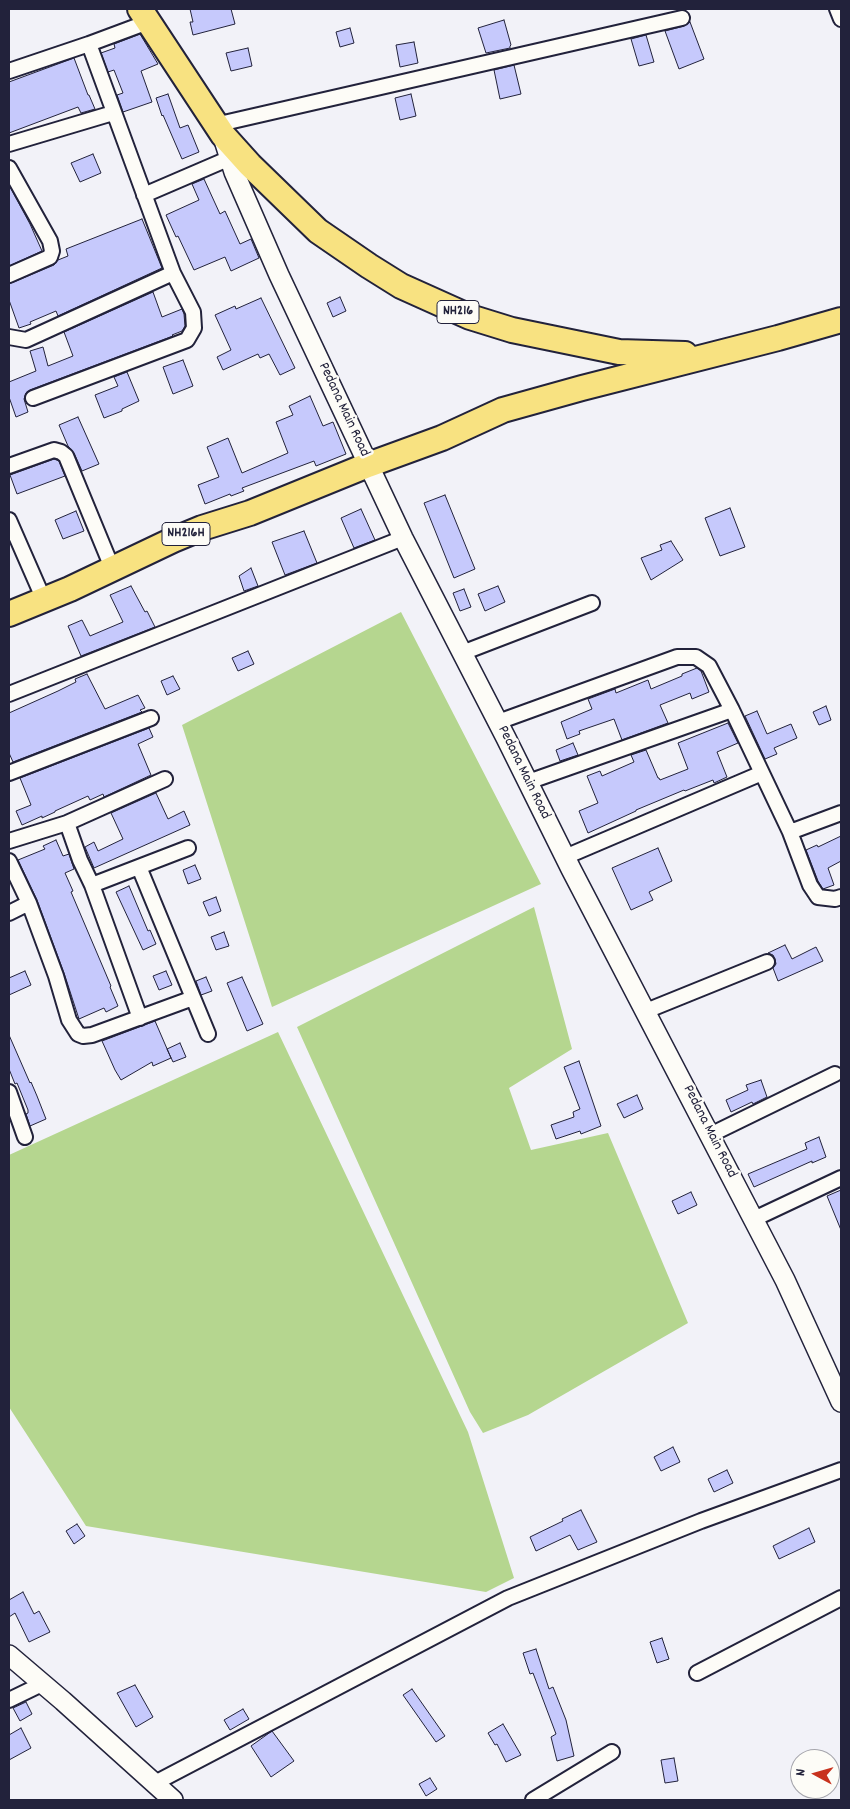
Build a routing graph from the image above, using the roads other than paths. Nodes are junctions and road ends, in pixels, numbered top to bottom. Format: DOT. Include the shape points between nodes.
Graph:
graph roads {
  1 [pos="837,9"];
  2 [pos="144,16"];
  3 [pos="682,18"];
  4 [pos="841,19"];
  5 [pos="89,44"];
  6 [pos="9,71"];
  7 [pos="114,113"];
  8 [pos="219,130"];
  9 [pos="9,144"];
  10 [pos="230,158"];
  11 [pos="9,168"];
  12 [pos="144,195"];
  13 [pos="173,273"];
  14 [pos="9,274"];
  15 [pos="841,320"];
  16 [pos="9,337"];
  17 [pos="709,355"];
  18 [pos="33,398"];
  19 [pos="368,464"];
  20 [pos="9,466"];
  21 [pos="9,520"];
  22 [pos="403,538"];
  23 [pos="113,570"];
  24 [pos="44,600"];
  25 [pos="592,603"];
  26 [pos="9,614"];
  27 [pos="462,653"];
  28 [pos="9,694"];
  29 [pos="732,710"];
  30 [pos="150,718"];
  31 [pos="498,722"];
  32 [pos="9,772"];
  33 [pos="762,773"];
  34 [pos="166,780"];
  35 [pos="528,782"];
  36 [pos="841,813"];
  37 [pos="67,823"];
  38 [pos="790,832"];
  39 [pos="9,841"];
  40 [pos="188,848"];
  41 [pos="565,857"];
  42 [pos="9,861"];
  43 [pos="139,867"];
  44 [pos="92,885"];
  45 [pos="841,897"];
  46 [pos="29,904"];
  47 [pos="9,913"];
  48 [pos="767,962"];
  49 [pos="193,998"];
  50 [pos="646,1011"];
  51 [pos="140,1018"];
  52 [pos="208,1034"];
  53 [pos="835,1074"];
  54 [pos="9,1092"];
  55 [pos="710,1135"];
  56 [pos="25,1137"];
  57 [pos="841,1178"];
  58 [pos="754,1219"];
  59 [pos="841,1402"];
  60 [pos="841,1470"];
  61 [pos="841,1598"];
  62 [pos="9,1655"];
  63 [pos="697,1673"];
  64 [pos="42,1684"];
  65 [pos="9,1700"];
  66 [pos="612,1752"];
  67 [pos="155,1783"];
  68 [pos="173,1800"];
  69 [pos="533,1800"];
  1 -- 4 [label="street"];
  2 -- 5 [label="street"];
  2 -- 8 [label="highway, NH216"];
  3 -- 8 [label="street"];
  5 -- 6 [label="street"];
  5 -- 7 [label="street"];
  7 -- 9 [label="street"];
  7 -- 12 [label="street"];
  8 -- 10 [label="main road, Pedana Main Road"];
  8 -- 17 [label="highway, NH216" via="318,231 401,286 461,313 512,330 619,352"];
  10 -- 12 [label="street"];
  10 -- 19 [label="main road, Pedana Main Road" via="279,275"];
  11 -- 14 [label="street" via="50,241 52,251 50,257"];
  12 -- 13 [label="street"];
  13 -- 16 [label="street" via="26,340"];
  13 -- 18 [label="street" via="193,312 194,328 187,340"];
  15 -- 17 [label="highway, NH216"];
  17 -- 19 [label="highway, NH216H" via="504,410 442,438"];
  19 -- 22 [label="main road, Pedana Main Road"];
  19 -- 23 [label="highway, NH216H" via="250,513 195,531"];
  20 -- 23 [label="street" via="54,450 66,456"];
  21 -- 24 [label="street"];
  22 -- 27 [label="main road, Pedana Main Road"];
  22 -- 28 [label="street"];
  23 -- 24 [label="highway, NH216H"];
  24 -- 26 [label="highway, NH216H"];
  25 -- 27 [label="street"];
  27 -- 31 [label="main road, Pedana Main Road"];
  29 -- 31 [label="street" via="709,666 696,657 677,657"];
  29 -- 33 [label="street"];
  29 -- 35 [label="street"];
  30 -- 32 [label="street"];
  31 -- 35 [label="main road, Pedana Main Road"];
  33 -- 38 [label="street"];
  33 -- 41 [label="street"];
  34 -- 37 [label="street"];
  35 -- 41 [label="main road, Pedana Main Road"];
  36 -- 38 [label="street"];
  37 -- 39 [label="street"];
  37 -- 44 [label="street"];
  38 -- 45 [label="street" via="810,886 818,897"];
  40 -- 43 [label="street"];
  41 -- 50 [label="main road, Pedana Main Road"];
  42 -- 46 [label="street"];
  43 -- 44 [label="street"];
  43 -- 49 [label="street"];
  44 -- 51 [label="street"];
  46 -- 47 [label="street"];
  46 -- 51 [label="street" via="69,1020 78,1034 92,1035"];
  48 -- 50 [label="street"];
  49 -- 51 [label="street"];
  49 -- 52 [label="street"];
  50 -- 55 [label="main road, Pedana Main Road"];
  53 -- 55 [label="street"];
  54 -- 56 [label="street"];
  55 -- 58 [label="main road, Pedana Main Road"];
  57 -- 58 [label="street"];
  58 -- 59 [label="main road, Pedana Main Road"];
  60 -- 67 [label="street" via="701,1521 508,1598"];
  61 -- 63 [label="street"];
  62 -- 64 [label="main road"];
  64 -- 65 [label="street"];
  64 -- 67 [label="main road"];
  66 -- 69 [label="street"];
  67 -- 68 [label="main road"];
}
